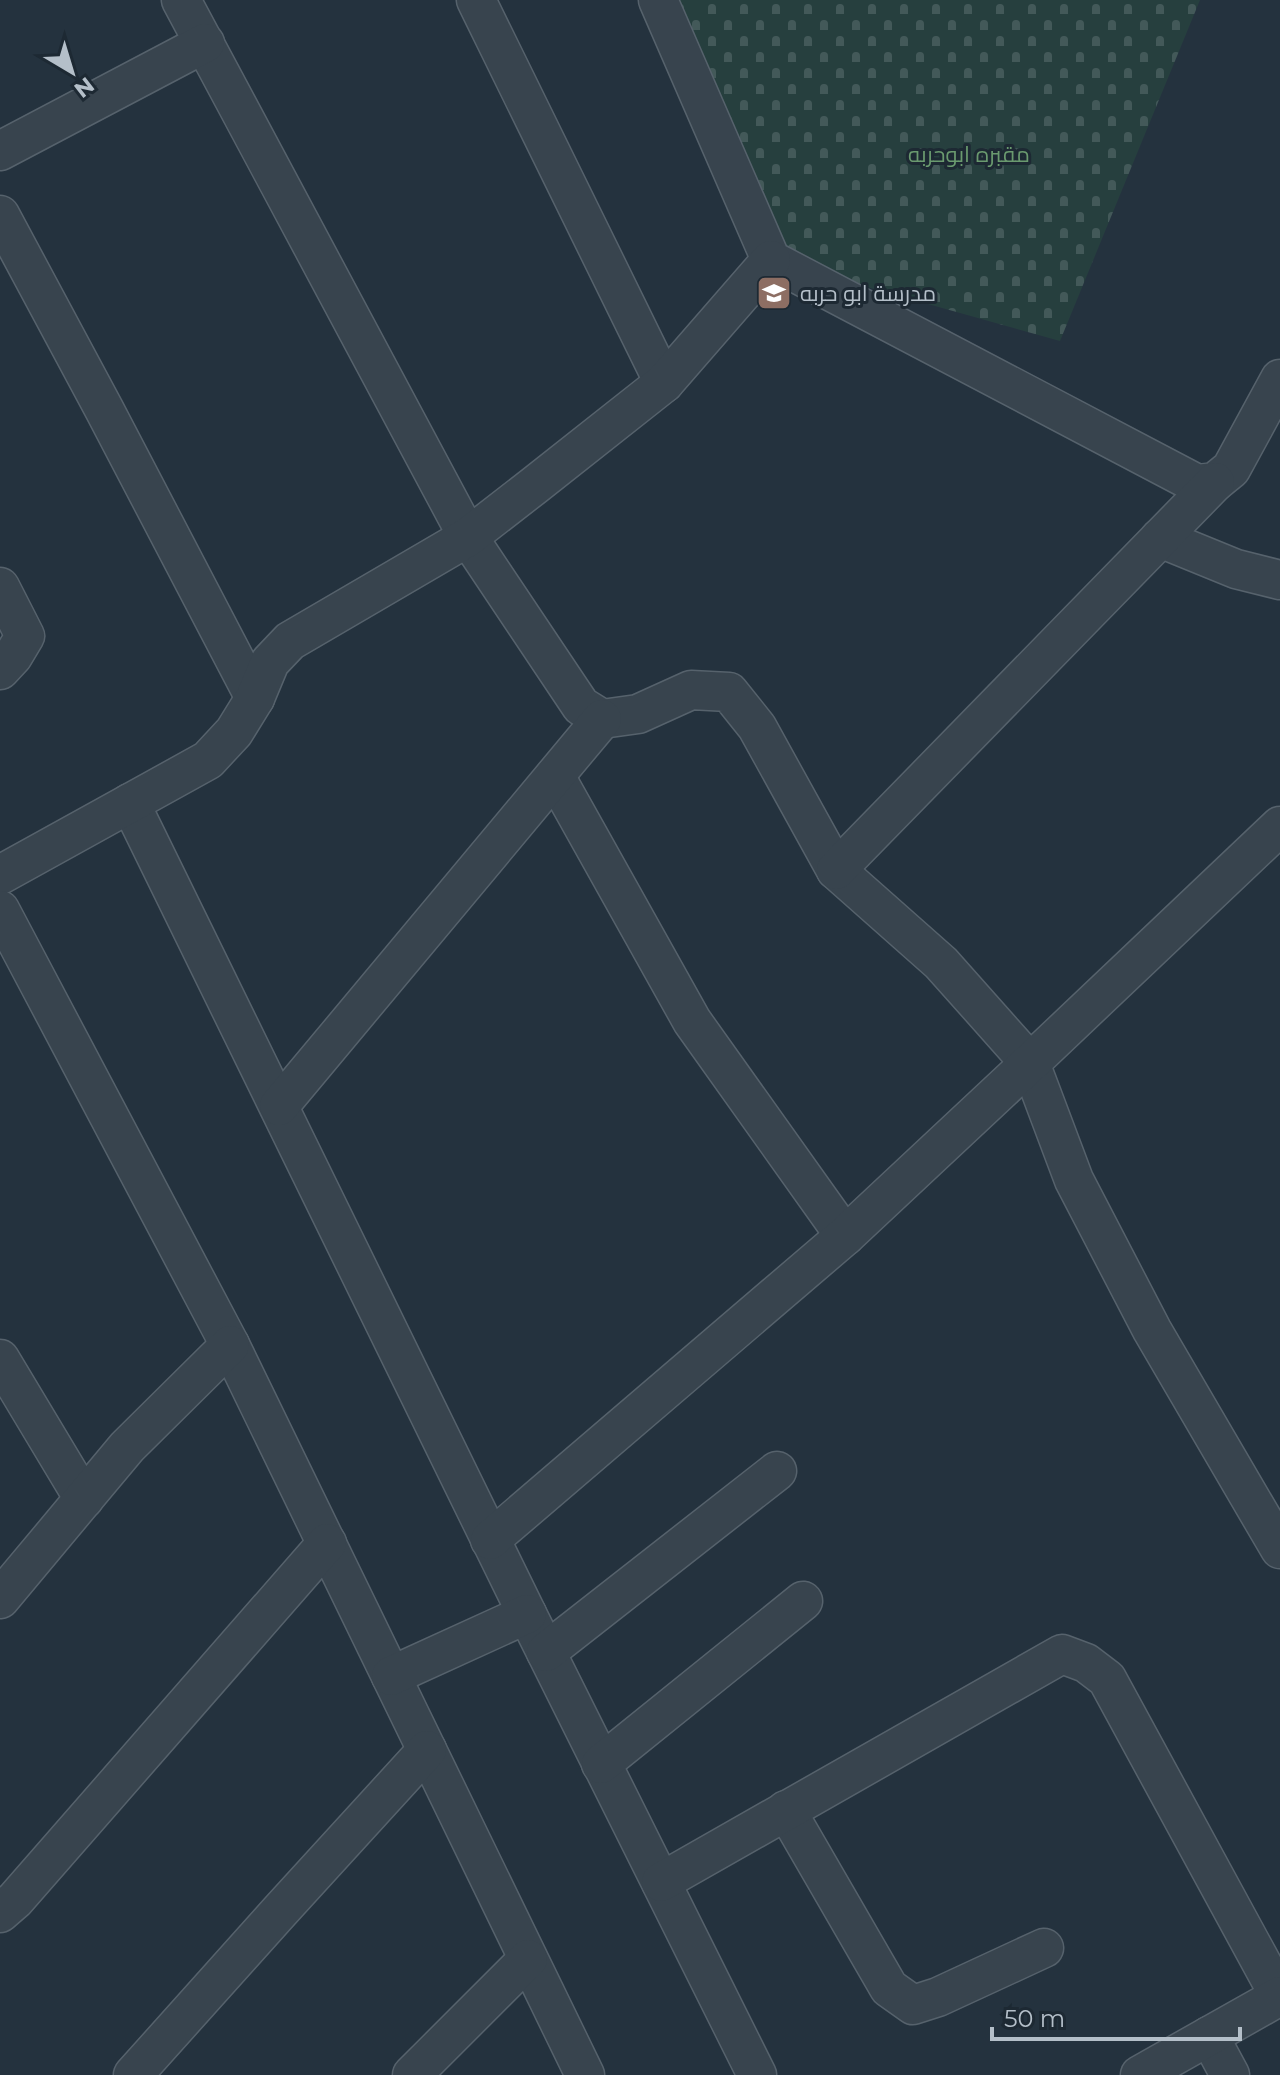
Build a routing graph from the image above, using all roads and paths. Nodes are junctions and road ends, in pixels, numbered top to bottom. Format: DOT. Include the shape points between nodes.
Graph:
graph roads {
  1 [pos="181,0"];
  2 [pos="476,0"];
  3 [pos="658,0"];
  4 [pos="205,43"];
  5 [pos="0,151"];
  6 [pos="5,234"];
  7 [pos="771,260"];
  8 [pos="1280,379"];
  9 [pos="664,383"];
  10 [pos="1215,482"];
  11 [pos="468,537"];
  12 [pos="1160,538"];
  13 [pos="1280,580"];
  14 [pos="0,587"];
  15 [pos="0,670"];
  16 [pos="255,698"];
  17 [pos="602,719"];
  18 [pos="555,776"];
  19 [pos="130,803"];
  20 [pos="1280,826"];
  21 [pos="836,870"];
  22 [pos="0,875"];
  23 [pos="0,910"];
  24 [pos="1030,1063"];
  25 [pos="279,1106"];
  26 [pos="845,1236"];
  27 [pos="230,1345"];
  28 [pos="0,1359"];
  29 [pos="777,1471"];
  30 [pos="84,1499"];
  31 [pos="490,1540"];
  32 [pos="327,1543"];
  33 [pos="1280,1549"];
  34 [pos="0,1599"];
  35 [pos="803,1601"];
  36 [pos="527,1614"];
  37 [pos="546,1652"];
  38 [pos="391,1676"];
  39 [pos="427,1750"];
  40 [pos="601,1764"];
  41 [pos="786,1810"];
  42 [pos="661,1882"];
  43 [pos="0,1913"];
  44 [pos="1044,1948"];
  45 [pos="528,1959"];
  46 [pos="1280,1997"];
  47 [pos="1209,2036"];
  48 [pos="133,2075"];
  49 [pos="412,2075"];
  50 [pos="585,2075"];
  51 [pos="757,2075"];
  52 [pos="1140,2075"];
  53 [pos="1230,2075"];
  1 -- 4 [label="street"];
  2 -- 9 [label="street"];
  3 -- 7 [label="street"];
  4 -- 5 [label="street"];
  4 -- 11 [label="street"];
  6 -- 16 [label="street"];
  7 -- 9 [label="street"];
  7 -- 10 [label="street" via="1197,484"];
  8 -- 10 [label="street" via="1231,469"];
  9 -- 11 [label="street"];
  10 -- 12 [label="street"];
  11 -- 16 [label="street" via="290,641 270,662"];
  11 -- 17 [label="street" via="581,706"];
  12 -- 13 [label="street" via="1236,569"];
  12 -- 21 [label="street"];
  14 -- 15 [label="street" via="25,636"];
  16 -- 19 [label="street" via="208,760"];
  17 -- 18 [label="street"];
  17 -- 21 [label="street" via="638,714 691,690 729,692 757,727"];
  18 -- 25 [label="street"];
  18 -- 26 [label="street" via="692,1021"];
  19 -- 22 [label="street"];
  19 -- 25 [label="street"];
  20 -- 24 [label="street"];
  21 -- 24 [label="street" via="941,963"];
  23 -- 27 [label="street"];
  24 -- 26 [label="street"];
  24 -- 33 [label="street" via="1081,1194 1152,1330"];
  25 -- 31 [label="street"];
  26 -- 31 [label="street"];
  27 -- 30 [label="street" via="127,1447"];
  27 -- 32 [label="street"];
  28 -- 30 [label="street"];
  29 -- 37 [label="street"];
  30 -- 34 [label="street"];
  31 -- 36 [label="street"];
  32 -- 38 [label="street"];
  32 -- 43 [label="street"];
  35 -- 40 [label="street"];
  36 -- 37 [label="street"];
  36 -- 38 [label="street"];
  37 -- 40 [label="street"];
  38 -- 39 [label="street"];
  39 -- 45 [label="street"];
  39 -- 48 [label="street"];
  40 -- 42 [label="street"];
  41 -- 42 [label="street"];
  41 -- 44 [label="street" via="889,1988 913,2005"];
  41 -- 46 [label="street" via="1062,1654 1086,1663 1107,1679"];
  42 -- 51 [label="street"];
  45 -- 49 [label="street"];
  45 -- 50 [label="street"];
  46 -- 47 [label="street"];
  47 -- 52 [label="street"];
  47 -- 53 [label="street"];
}
